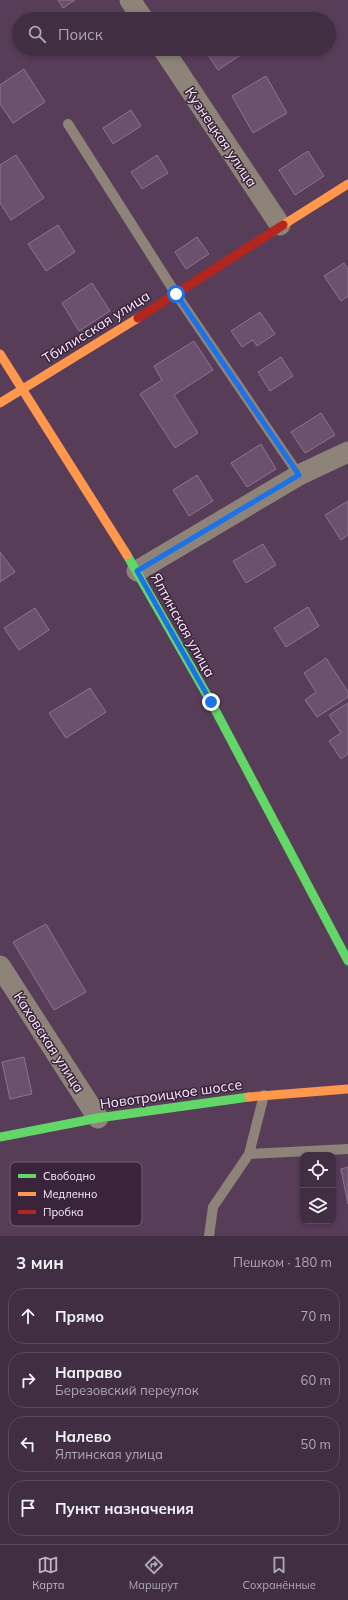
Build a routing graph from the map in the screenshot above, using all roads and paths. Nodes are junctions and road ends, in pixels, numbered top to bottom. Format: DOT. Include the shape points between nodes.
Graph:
graph roads {
  1 [pos="130,0"];
  2 [pos="138,12"];
  3 [pos="168,56"];
  4 [pos="68,124"];
  5 [pos="348,184"];
  6 [pos="280,225"];
  7 [pos="176,294"];
  8 [pos="0,354"];
  9 [pos="23,390"];
  10 [pos="0,403"];
  11 [pos="348,452"];
  12 [pos="299,475"];
  13 [pos="137,571"];
  14 [pos="348,961"];
  15 [pos="0,966"];
  16 [pos="348,1089"];
  17 [pos="264,1095"];
  18 [pos="98,1118"];
  19 [pos="0,1137"];
  20 [pos="348,1149"];
  21 [pos="249,1154"];
  22 [pos="209,1236"];
  1 -- 2 [label="street"];
  3 -- 6 [label="street, Кузнецкая улица"];
  4 -- 7 [label="lane"];
  5 -- 6 [label="main road, Тбилисская улица"];
  6 -- 7 [label="main road, Тбилисская улица"];
  7 -- 9 [label="main road, Тбилисская улица"];
  7 -- 12 [label="lane"];
  8 -- 9 [label="main road, Ялтинская улица"];
  9 -- 10 [label="main road, Тбилисская улица"];
  9 -- 13 [label="main road, Ялтинская улица"];
  11 -- 12 [label="street"];
  12 -- 13 [label="street"];
  13 -- 14 [label="main road, Ялтинская улица" via="211,702"];
  15 -- 18 [label="street, Каховская улица"];
  16 -- 17 [label="main road, Новотроицкое шоссе"];
  17 -- 18 [label="main road, Новотроицкое шоссе"];
  17 -- 21 [label="lane"];
  18 -- 19 [label="main road, Новотроицкое шоссе"];
  20 -- 21 [label="lane"];
  21 -- 22 [label="lane" via="213,1207"];
}
